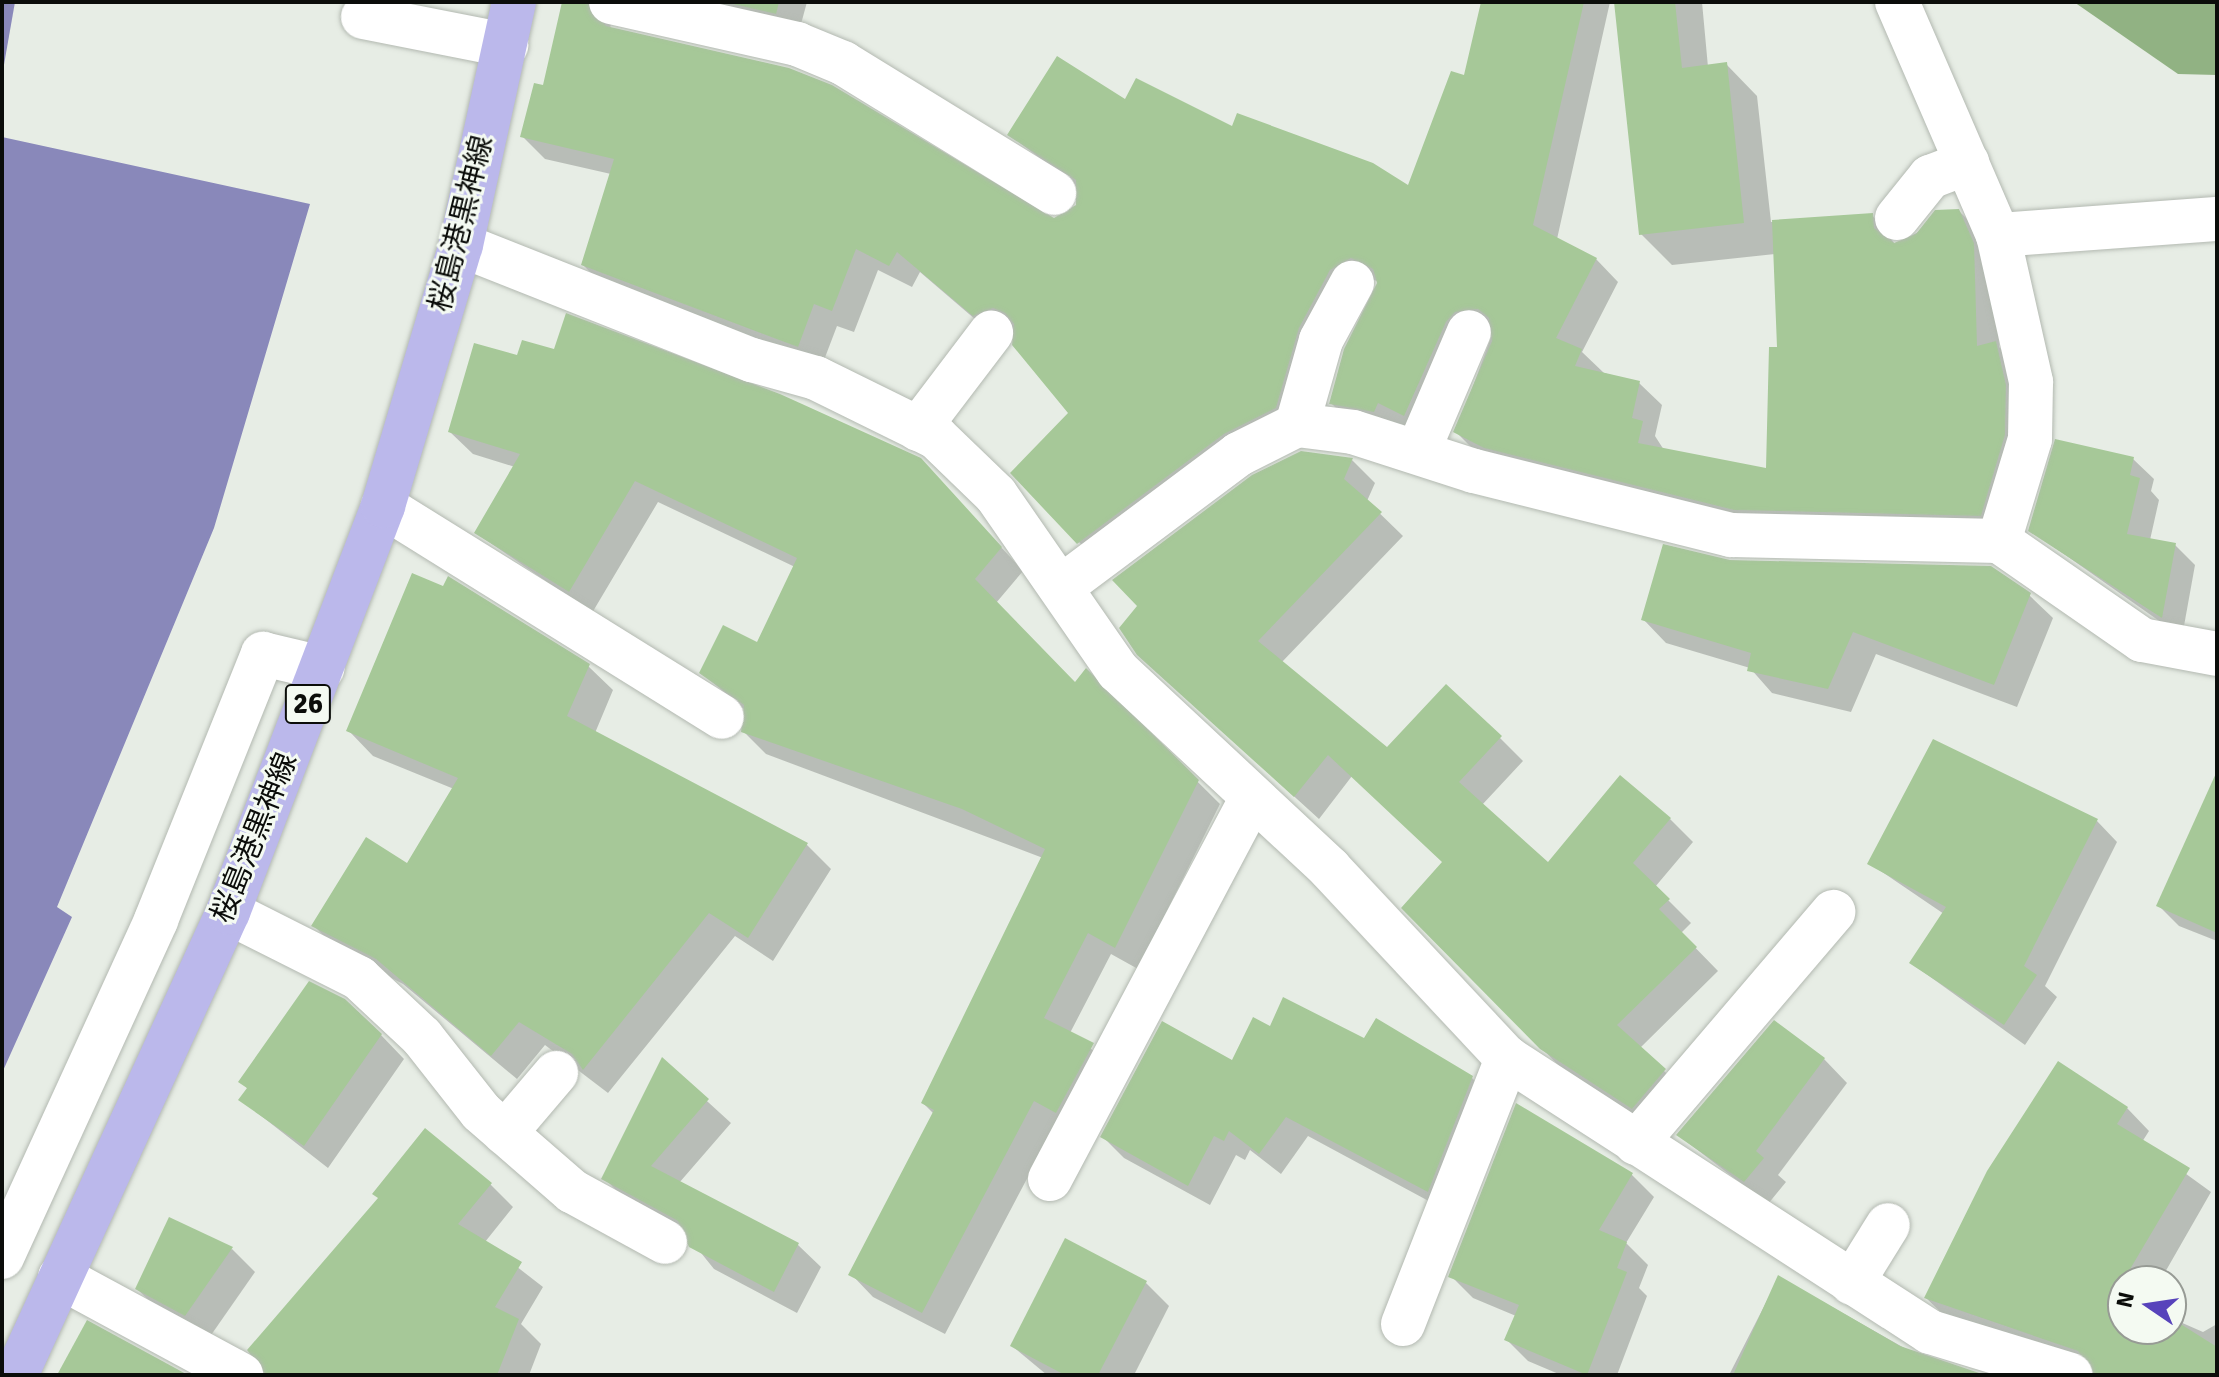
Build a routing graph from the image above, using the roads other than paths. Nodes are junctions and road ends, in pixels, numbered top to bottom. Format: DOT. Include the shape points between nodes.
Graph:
graph roads {
  1 [pos="514,2"];
  2 [pos="611,2"];
  3 [pos="1897,2"];
  4 [pos="363,17"];
  5 [pos="506,45"];
  6 [pos="1967,163"];
  7 [pos="1054,193"];
  8 [pos="1897,218"];
  9 [pos="2217,219"];
  10 [pos="1998,235"];
  11 [pos="461,245"];
  12 [pos="1352,283"];
  13 [pos="1469,332"];
  14 [pos="991,333"];
  15 [pos="1297,425"];
  16 [pos="918,429"];
  17 [pos="1419,449"];
  18 [pos="383,506"];
  19 [pos="1999,541"];
  20 [pos="1061,587"];
  21 [pos="2217,654"];
  22 [pos="322,668"];
  23 [pos="722,717"];
  24 [pos="1252,797"];
  25 [pos="228,912"];
  26 [pos="1833,912"];
  27 [pos="1507,1058"];
  28 [pos="556,1073"];
  29 [pos="505,1133"];
  30 [pos="1636,1143"];
  31 [pos="1050,1179"];
  32 [pos="1888,1225"];
  33 [pos="665,1242"];
  34 [pos="2,1257"];
  35 [pos="60,1277"];
  36 [pos="1852,1283"];
  37 [pos="1403,1324"];
  38 [pos="2000,1364"];
  39 [pos="16,1375"];
  40 [pos="241,1375"];
  41 [pos="2071,1375"];
  1 -- 5 [label="main road, 桜島港黒神線 / 26"];
  2 -- 7 [label="street" via="797,44 843,63"];
  3 -- 6 [label="street"];
  4 -- 5 [label="street"];
  5 -- 11 [label="main road, 桜島港黒神線 / 26"];
  6 -- 8 [label="street" via="1930,177"];
  6 -- 10 [label="street"];
  9 -- 10 [label="street"];
  10 -- 19 [label="street" via="2031,382 2030,439"];
  11 -- 16 [label="street" via="752,360 816,378"];
  11 -- 18 [label="main road, 桜島港黒神線 / 26"];
  12 -- 15 [label="street" via="1321,340"];
  13 -- 17 [label="street"];
  14 -- 16 [label="street"];
  15 -- 17 [label="street"];
  15 -- 20 [label="street" via="1239,454"];
  16 -- 20 [label="street" via="936,437 996,495"];
  17 -- 19 [label="street" via="1474,471 1731,535"];
  18 -- 22 [label="main road, 桜島港黒神線 / 26"];
  18 -- 23 [label="street"];
  19 -- 21 [label="street" via="2142,640"];
  20 -- 24 [label="street" via="1118,671"];
  22 -- 25 [label="main road, 桜島港黒神線 / 26"];
  22 -- 34 [label="street" via="263,654 156,920"];
  24 -- 27 [label="street" via="1330,869"];
  24 -- 31 [label="street"];
  25 -- 29 [label="street" via="359,978"];
  25 -- 35 [label="main road, 桜島港黒神線 / 26"];
  26 -- 30 [label="street"];
  27 -- 30 [label="street"];
  27 -- 37 [label="street"];
  28 -- 29 [label="street"];
  29 -- 33 [label="street" via="572,1191"];
  30 -- 36 [label="street"];
  32 -- 36 [label="street"];
  35 -- 39 [label="main road, 桜島港黒神線 / 26"];
  35 -- 40 [label="street"];
  36 -- 38 [label="street" via="1930,1332"];
  38 -- 41 [label="street"];
}
